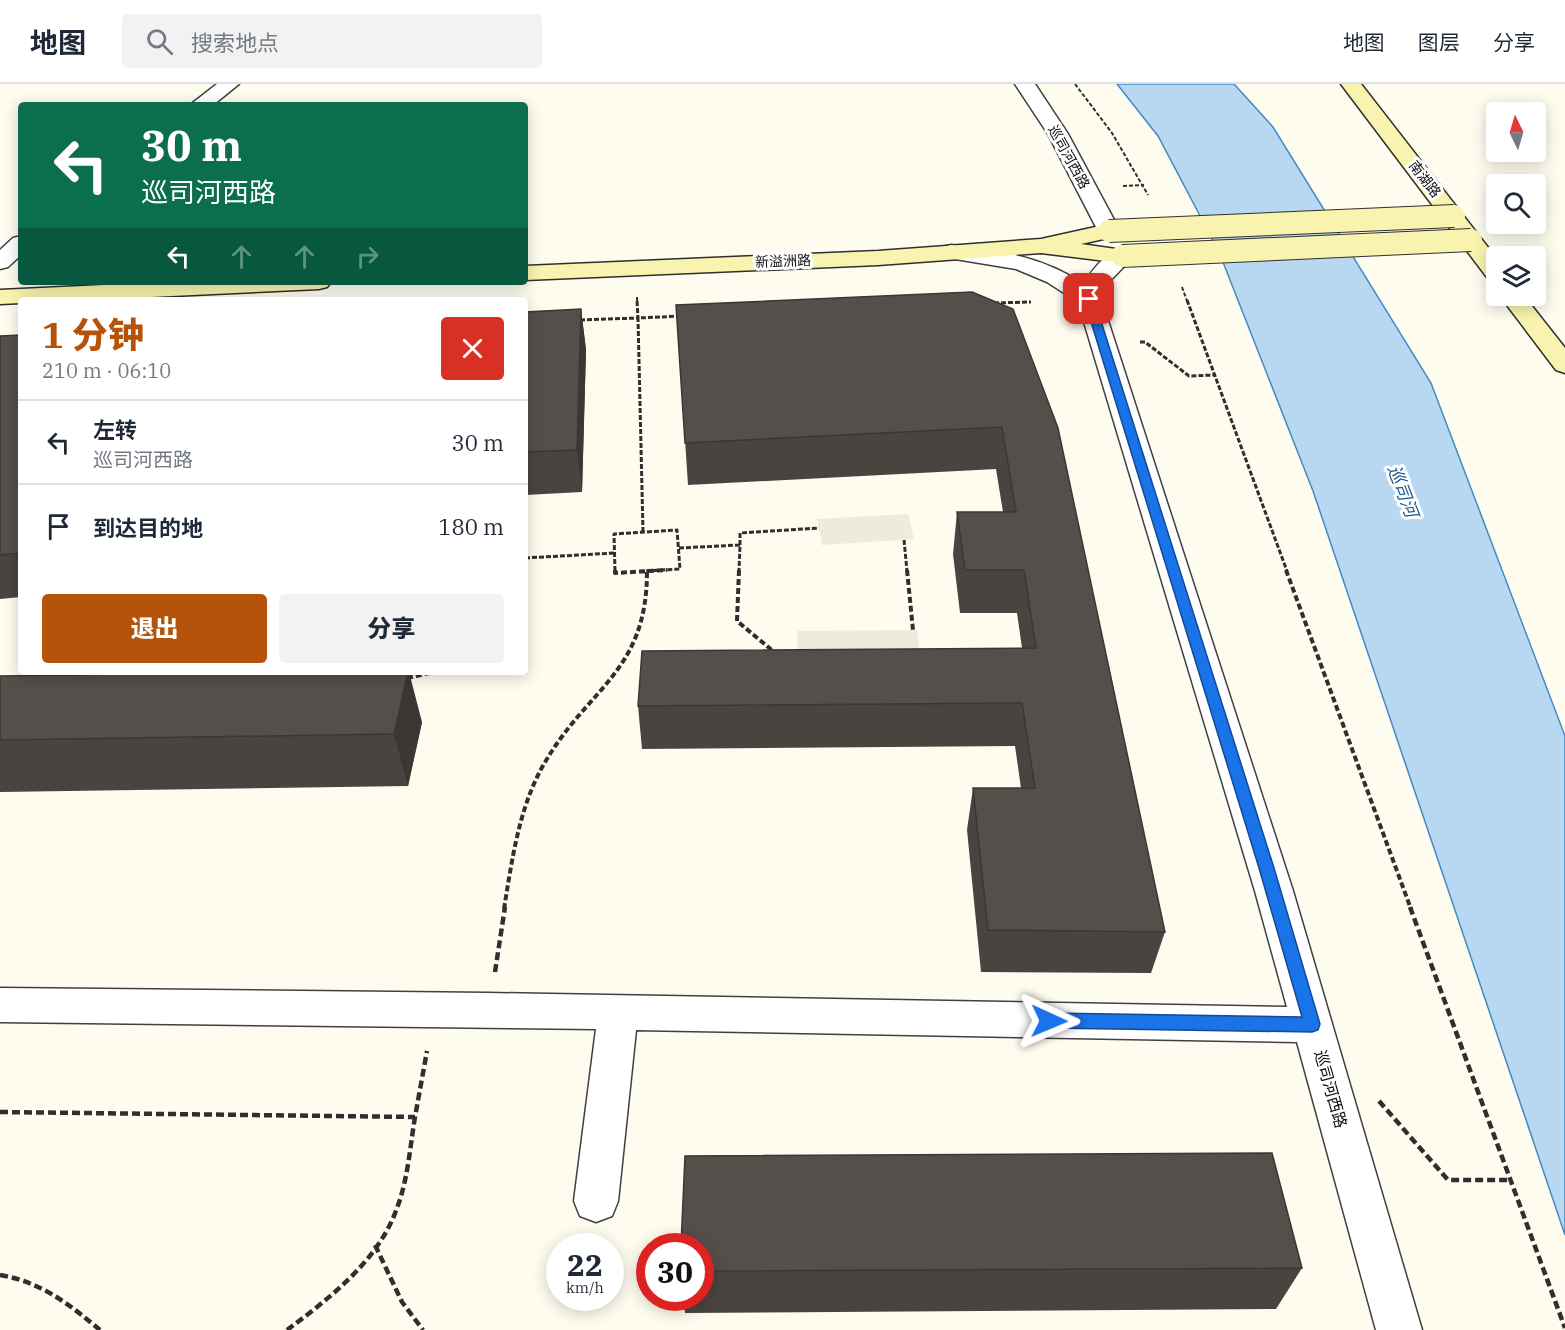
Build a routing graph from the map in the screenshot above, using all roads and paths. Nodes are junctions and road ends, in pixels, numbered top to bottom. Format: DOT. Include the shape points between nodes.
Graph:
graph roads {
  1 [pos="229,84"];
  2 [pos="1025,84"];
  3 [pos="1075,84"];
  4 [pos="1351,84"];
  5 [pos="204,102"];
  6 [pos="1150,200"];
  7 [pos="1454,216"];
  8 [pos="1109,231"];
  9 [pos="1471,240"];
  10 [pos="18,246"];
  11 [pos="1041,246"];
  12 [pos="951,252"];
  13 [pos="1122,256"];
  14 [pos="1486,260"];
  15 [pos="0,262"];
  16 [pos="528,273"];
  17 [pos="1178,276"];
  18 [pos="255,285"];
  19 [pos="0,297"];
  20 [pos="1089,299"];
  21 [pos="982,304"];
  22 [pos="1520,306"];
  23 [pos="686,316"];
  24 [pos="638,318"];
  25 [pos="570,321"];
  26 [pos="1103,342"];
  27 [pos="1565,365"];
  28 [pos="1214,375"];
  29 [pos="819,528"];
  30 [pos="643,532"];
  31 [pos="904,540"];
  32 [pos="740,545"];
  33 [pos="679,548"];
  34 [pos="615,553"];
  35 [pos="528,558"];
  36 [pos="647,571"];
  37 [pos="913,630"];
  38 [pos="785,651"];
  39 [pos="420,675"];
  40 [pos="401,679"];
  41 [pos="0,1005"];
  42 [pos="488,1010"];
  43 [pos="435,1011"];
  44 [pos="618,1013"];
  45 [pos="1312,1024"];
  46 [pos="1334,1099"];
  47 [pos="0,1112"];
  48 [pos="415,1117"];
  49 [pos="1511,1180"];
  50 [pos="596,1201"];
  51 [pos="375,1244"];
  52 [pos="0,1275"];
  53 [pos="1565,1328"];
  54 [pos="100,1330"];
  55 [pos="287,1330"];
  56 [pos="423,1330"];
  57 [pos="1399,1330"];
  1 -- 5 [label="street"];
  2 -- 8 [label="street, 巡司河西路" via="1058,134"];
  3 -- 6 [label="path" via="1112,133"];
  4 -- 7 [label="street, 南湖路"];
  7 -- 8 [label="street, bridge"];
  7 -- 9 [label="street, 南湖路"];
  8 -- 11 [label="street"];
  9 -- 13 [label="street, bridge"];
  9 -- 14 [label="street, 南湖路"];
  10 -- 15 [label="street"];
  11 -- 12 [label="street, 新溢洲路"];
  11 -- 13 [label="street"];
  12 -- 16 [label="street, 新溢洲路"];
  12 -- 20 [label="street" via="1026,264 1053,274"];
  13 -- 20 [label="street" via="1101,274"];
  17 -- 28 [label="path"];
  18 -- 19 [label="street"];
  20 -- 21 [label="path"];
  20 -- 26 [label="street, 巡司河西路"];
  22 -- 27 [label="street"];
  23 -- 24 [label="path"];
  24 -- 25 [label="path"];
  24 -- 30 [label="path"];
  26 -- 28 [label="path" via="1145,342 1190,376"];
  26 -- 45 [label="street, 巡司河西路"];
  28 -- 49 [label="path"];
  29 -- 32 [label="path" via="740,533"];
  30 -- 33 [label="path" via="677,530"];
  30 -- 34 [label="path" via="614,534"];
  31 -- 37 [label="path"];
  32 -- 33 [label="path"];
  32 -- 38 [label="path" via="737,621 773,651"];
  33 -- 36 [label="path" via="680,569"];
  34 -- 35 [label="path"];
  34 -- 36 [label="path" via="615,573"];
  36 -- 42 [label="path" via="645,614 632,649 562,736 534,784 512,871"];
  39 -- 40 [label="path"];
  41 -- 43 [label="street"];
  42 -- 43 [label="street"];
  42 -- 44 [label="street"];
  43 -- 48 [label="path"];
  44 -- 45 [label="street"];
  44 -- 50 [label="street"];
  45 -- 46 [label="street, 巡司河西路"];
  46 -- 49 [label="path" via="1380,1101 1448,1180"];
  46 -- 57 [label="street, 巡司河西路"];
  47 -- 48 [label="path"];
  48 -- 51 [label="path" via="401,1194 392,1220"];
  49 -- 53 [label="path"];
  51 -- 55 [label="path" via="337,1291"];
  51 -- 56 [label="path" via="402,1302"];
  52 -- 54 [label="path" via="47,1288"];
}
